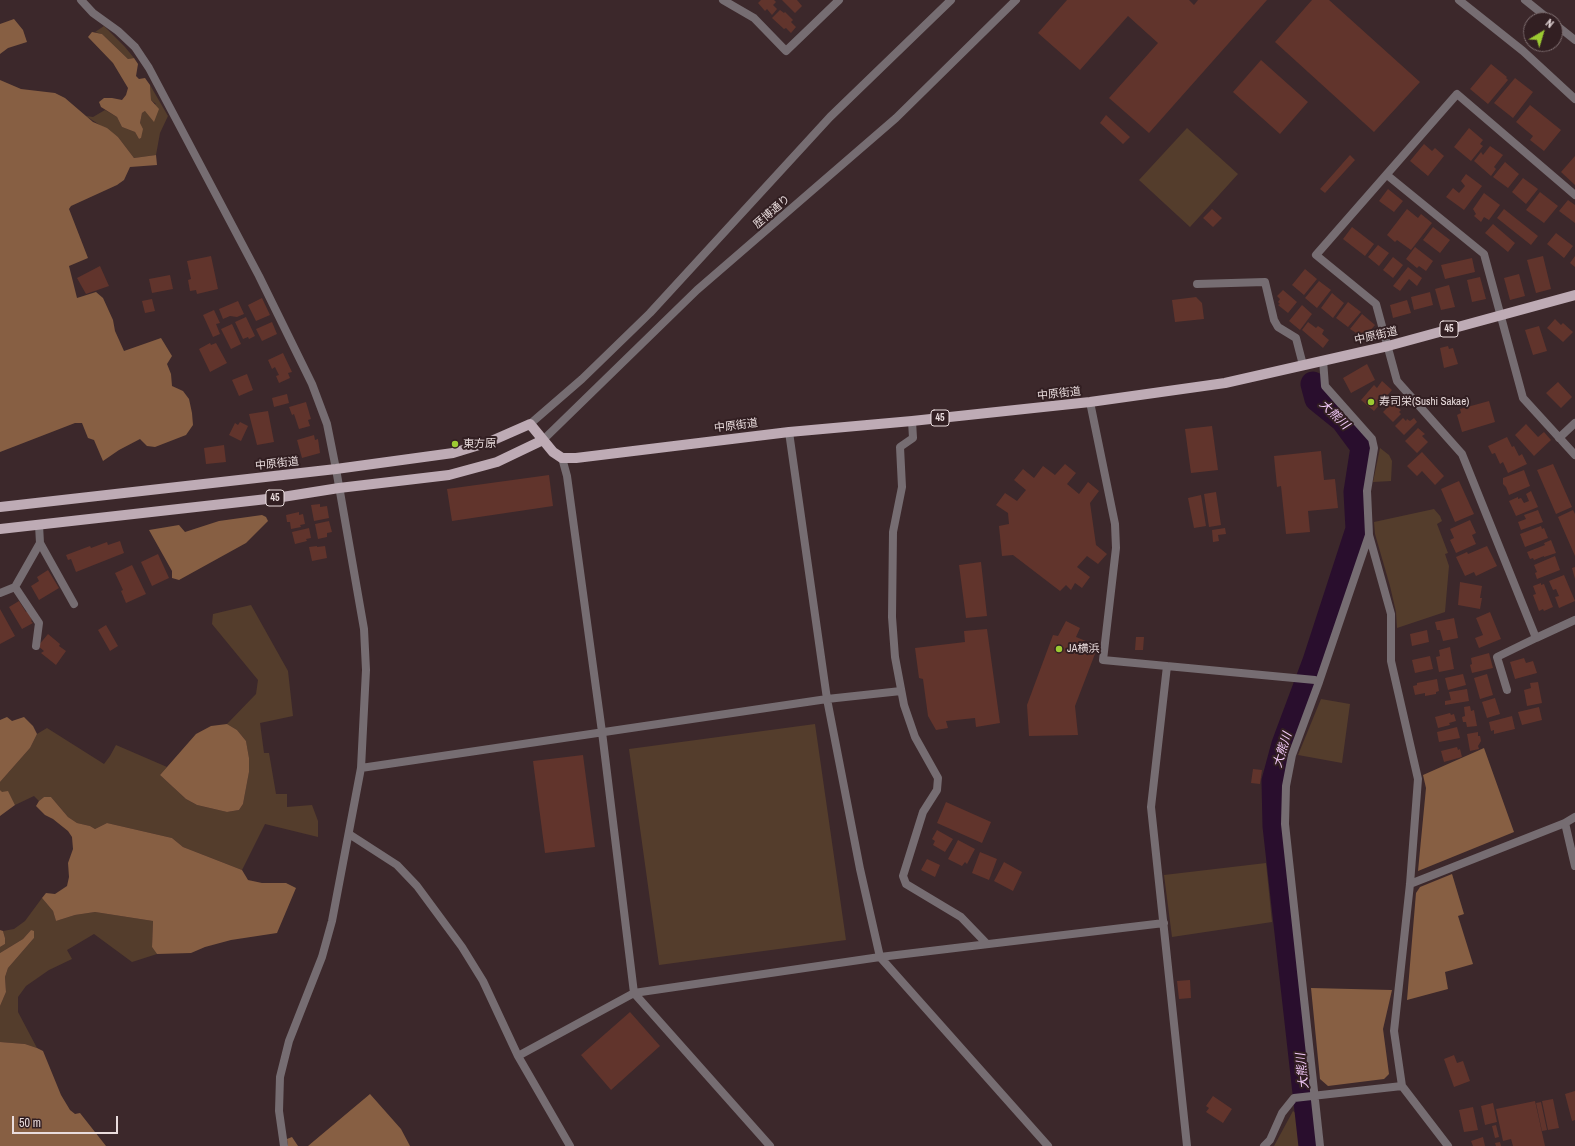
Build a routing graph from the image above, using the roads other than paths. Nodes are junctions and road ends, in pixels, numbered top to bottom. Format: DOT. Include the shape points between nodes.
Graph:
graph roads {
  1 [pos="81,0"];
  2 [pos="723,0"];
  3 [pos="839,0"];
  4 [pos="951,0"];
  5 [pos="1016,0"];
  6 [pos="1459,0"];
  7 [pos="1525,0"];
  8 [pos="1540,12"];
  9 [pos="1563,30"];
  10 [pos="1575,40"];
  11 [pos="1575,98"];
  12 [pos="1387,175"];
  13 [pos="1575,195"];
  14 [pos="1196,284"];
  15 [pos="1575,295"];
  16 [pos="1502,315"];
  17 [pos="1388,346"];
  18 [pos="1323,360"];
  19 [pos="1304,365"];
  20 [pos="1090,402"];
  21 [pos="912,421"];
  22 [pos="1575,423"];
  23 [pos="530,424"];
  24 [pos="790,432"];
  25 [pos="1559,438"];
  26 [pos="543,440"];
  27 [pos="1575,455"];
  28 [pos="562,458"];
  29 [pos="336,469"];
  30 [pos="339,488"];
  31 [pos="0,507"];
  32 [pos="39,525"];
  33 [pos="0,529"];
  34 [pos="1370,535"];
  35 [pos="40,543"];
  36 [pos="15,587"];
  37 [pos="0,593"];
  38 [pos="74,604"];
  39 [pos="1575,620"];
  40 [pos="1536,638"];
  41 [pos="36,646"];
  42 [pos="1167,666"];
  43 [pos="1317,681"];
  44 [pos="1507,690"];
  45 [pos="901,691"];
  46 [pos="827,699"];
  47 [pos="602,732"];
  48 [pos="361,768"];
  49 [pos="1575,817"];
  50 [pos="1565,823"];
  51 [pos="349,834"];
  52 [pos="1575,866"];
  53 [pos="1410,884"];
  54 [pos="1164,923"];
  55 [pos="987,944"];
  56 [pos="880,957"];
  57 [pos="634,992"];
  58 [pos="518,1056"];
  59 [pos="1402,1086"];
  60 [pos="1314,1096"];
  61 [pos="284,1146"];
  62 [pos="570,1146"];
  63 [pos="770,1146"];
  64 [pos="1048,1146"];
  65 [pos="1187,1146"];
  66 [pos="1264,1146"];
  67 [pos="1320,1146"];
  68 [pos="1448,1146"];
  1 -- 29 [label="street" via="135,47 149,68 312,384 327,424"];
  2 -- 3 [label="street" via="754,18 786,51"];
  4 -- 23 [label="street, 歴博通り" via="830,117 650,313 582,379"];
  5 -- 26 [label="street, 歴博通り" via="896,118 697,290"];
  6 -- 11 [label="street"];
  7 -- 8 [label="street"];
  9 -- 10 [label="street"];
  12 -- 13 [label="street" via="1457,94"];
  12 -- 16 [label="street" via="1484,254"];
  12 -- 17 [label="street" via="1316,255 1376,304"];
  14 -- 19 [label="street" via="1265,282 1274,320 1278,327 1296,338"];
  15 -- 16 [label="main road, 中原街道 / 45"];
  16 -- 17 [label="main road, 中原街道 / 45"];
  16 -- 25 [label="street" via="1523,398"];
  17 -- 18 [label="main road, 中原街道 / 45"];
  17 -- 40 [label="street" via="1397,381 1462,454"];
  18 -- 19 [label="main road, 中原街道 / 45"];
  18 -- 34 [label="street" via="1325,386 1372,439 1374,448 1367,491"];
  19 -- 20 [label="main road, 中原街道 / 45" via="1225,383"];
  20 -- 21 [label="main road, 中原街道 / 45"];
  20 -- 42 [label="street" via="1116,524 1116,548 1103,660"];
  21 -- 24 [label="main road, 中原街道 / 45"];
  21 -- 45 [label="street" via="913,438 900,447 902,487 893,532 893,633"];
  22 -- 25 [label="street"];
  23 -- 26 [label="main road"];
  23 -- 29 [label="main road, 中原街道 / 45" via="489,442 454,453"];
  24 -- 28 [label="main road, 中原街道 / 45"];
  24 -- 46 [label="street"];
  25 -- 27 [label="street"];
  26 -- 28 [label="main road"];
  26 -- 30 [label="main road, 45" via="498,462 449,475"];
  28 -- 47 [label="street" via="567,476"];
  29 -- 30 [label="street"];
  29 -- 31 [label="main road, 中原街道 / 45"];
  30 -- 32 [label="main road, 45" via="276,498"];
  30 -- 48 [label="street" via="364,629 366,670"];
  32 -- 33 [label="main road, 45"];
  32 -- 35 [label="street"];
  34 -- 43 [label="street"];
  34 -- 53 [label="street" via="1391,614 1390,661 1418,779"];
  35 -- 36 [label="street"];
  35 -- 38 [label="street"];
  36 -- 37 [label="street"];
  36 -- 41 [label="street" via="39,623"];
  39 -- 40 [label="street"];
  40 -- 44 [label="street" via="1497,657"];
  42 -- 43 [label="street"];
  42 -- 54 [label="street" via="1151,807"];
  43 -- 60 [label="street" via="1292,755 1286,786 1285,824"];
  45 -- 46 [label="street"];
  45 -- 55 [label="street" via="916,736 938,778 937,790 923,812 903,876 906,884 961,917"];
  46 -- 47 [label="street"];
  46 -- 56 [label="street" via="860,870"];
  47 -- 48 [label="street"];
  47 -- 57 [label="street"];
  48 -- 51 [label="street"];
  49 -- 50 [label="street"];
  50 -- 52 [label="street"];
  50 -- 53 [label="street"];
  51 -- 58 [label="street" via="397,865 417,886 462,947 483,981"];
  51 -- 61 [label="street" via="332,921 322,957 289,1041 280,1078"];
  53 -- 59 [label="street" via="1394,1031"];
  54 -- 55 [label="street"];
  54 -- 65 [label="street"];
  55 -- 56 [label="street"];
  56 -- 57 [label="street"];
  56 -- 64 [label="street"];
  57 -- 58 [label="street"];
  57 -- 63 [label="street"];
  58 -- 62 [label="street"];
  59 -- 60 [label="street"];
  59 -- 68 [label="street"];
  60 -- 66 [label="street" via="1294,1098 1282,1113 1270,1140"];
  60 -- 67 [label="street"];
}
